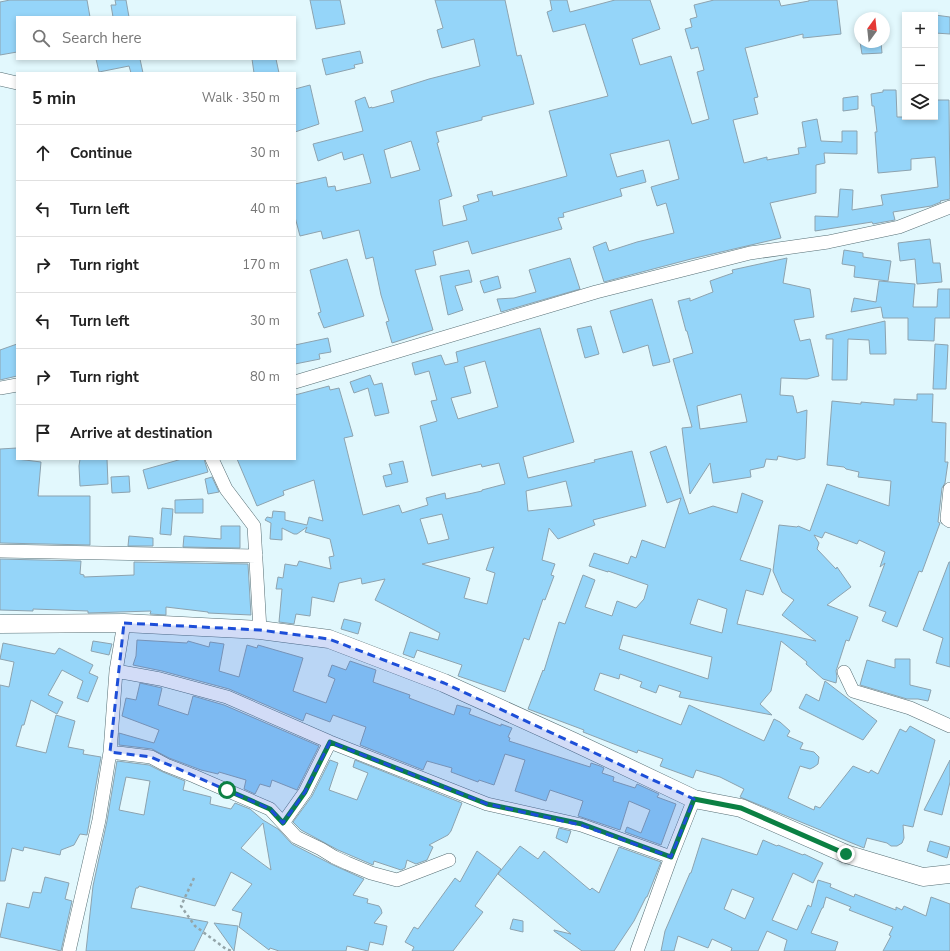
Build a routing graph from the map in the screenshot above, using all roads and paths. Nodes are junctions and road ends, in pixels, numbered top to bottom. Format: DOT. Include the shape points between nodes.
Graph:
graph roads {
  1 [pos="0,79"];
  2 [pos="16,83"];
  3 [pos="950,207"];
  4 [pos="296,382"];
  5 [pos="16,385"];
  6 [pos="0,388"];
  7 [pos="212,460"];
  8 [pos="950,489"];
  9 [pos="950,521"];
  10 [pos="0,551"];
  11 [pos="256,556"];
  12 [pos="124,622"];
  13 [pos="0,624"];
  14 [pos="260,630"];
  15 [pos="116,671"];
  16 [pos="844,672"];
  17 [pos="950,726"];
  18 [pos="330,742"];
  19 [pos="110,752"];
  20 [pos="694,799"];
  21 [pos="283,823"];
  22 [pos="671,857"];
  23 [pos="449,860"];
  24 [pos="950,874"];
  25 [pos="194,878"];
  26 [pos="69,951"];
  27 [pos="232,951"];
  28 [pos="637,951"];
  1 -- 2 [label="street"];
  3 -- 4 [label="street" via="898,227 828,242 750,253 596,292"];
  5 -- 6 [label="street"];
  7 -- 11 [label="street" via="226,489 254,526"];
  8 -- 9 [label="street" via="947,519"];
  10 -- 11 [label="street"];
  11 -- 14 [label="street"];
  12 -- 13 [label="street"];
  12 -- 14 [label="street"];
  12 -- 15 [label="street"];
  14 -- 20 [label="street" via="329,639 444,683"];
  15 -- 18 [label="street" via="160,679 227,697"];
  15 -- 19 [label="street"];
  16 -- 17 [label="street" via="853,691 910,708"];
  18 -- 21 [label="street" via="305,792"];
  18 -- 22 [label="street" via="487,804 582,824"];
  19 -- 21 [label="street" via="151,757 166,766 270,809"];
  19 -- 26 [label="street"];
  20 -- 22 [label="street"];
  20 -- 24 [label="street" via="741,808 846,854 923,877"];
  21 -- 23 [label="street" via="296,837 334,857 371,873 397,880"];
  22 -- 28 [label="street"];
  25 -- 27 [label="path" via="181,906 195,926"];
}
